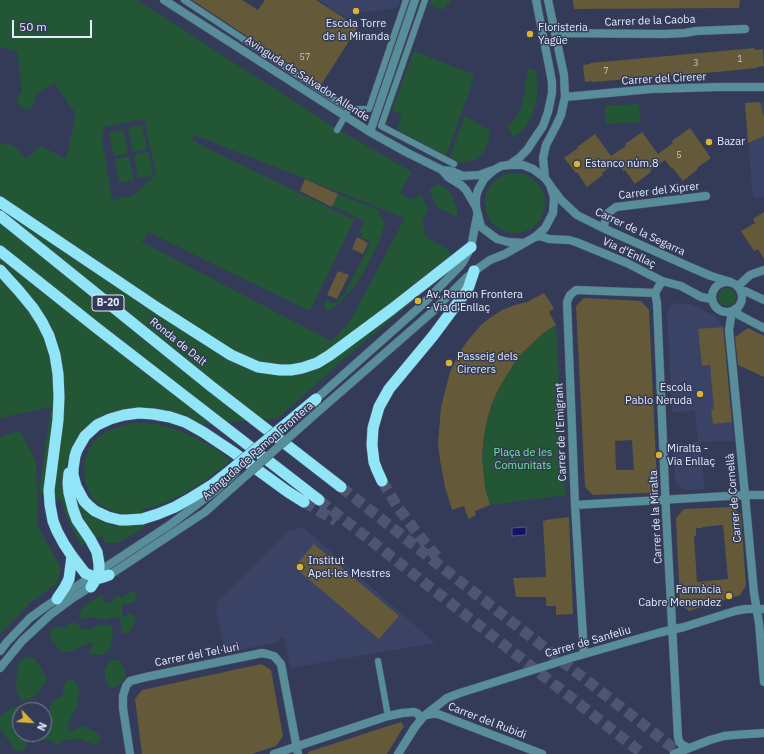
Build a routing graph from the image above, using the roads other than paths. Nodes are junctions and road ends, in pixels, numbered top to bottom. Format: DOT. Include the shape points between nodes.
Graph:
graph roads {
  1 [pos="164,0"];
  2 [pos="184,0"];
  3 [pos="406,0"];
  4 [pos="415,0"];
  5 [pos="425,0"];
  6 [pos="536,0"];
  7 [pos="548,0"];
  8 [pos="745,29"];
  9 [pos="555,33"];
  10 [pos="764,88"];
  11 [pos="565,97"];
  12 [pos="347,112"];
  13 [pos="337,130"];
  14 [pos="370,132"];
  15 [pos="454,164"];
  16 [pos="509,165"];
  17 [pos="442,170"];
  18 [pos="494,170"];
  19 [pos="544,178"];
  20 [pos="550,185"];
  21 [pos="706,196"];
  22 [pos="0,202"];
  23 [pos="477,210"];
  24 [pos="0,216"];
  25 [pos="603,228"];
  26 [pos="535,237"];
  27 [pos="524,243"];
  28 [pos="471,247"];
  29 [pos="0,251"];
  30 [pos="0,270"];
  31 [pos="764,270"];
  32 [pos="474,271"];
  33 [pos="662,281"];
  34 [pos="737,287"];
  35 [pos="655,292"];
  36 [pos="712,299"];
  37 [pos="764,300"];
  38 [pos="734,310"];
  39 [pos="764,328"];
  40 [pos="316,399"];
  41 [pos="77,450"];
  42 [pos="234,471"];
  43 [pos="382,481"];
  44 [pos="341,487"];
  45 [pos="745,495"];
  46 [pos="764,495"];
  47 [pos="319,500"];
  48 [pos="666,500"];
  49 [pos="304,502"];
  50 [pos="575,505"];
  51 [pos="72,556"];
  52 [pos="97,577"];
  53 [pos="57,599"];
  54 [pos="760,609"];
  55 [pos="673,629"];
  56 [pos="0,651"];
  57 [pos="584,654"];
  58 [pos="378,661"];
  59 [pos="0,668"];
  60 [pos="764,682"];
  61 [pos="388,716"];
  62 [pos="422,718"];
  63 [pos="763,732"];
  64 [pos="689,748"];
  65 [pos="297,750"];
  66 [pos="130,754"];
  67 [pos="274,754"];
  68 [pos="398,754"];
  69 [pos="542,754"];
  70 [pos="674,754"];
  1 -- 12 [label="street, Avinguda de Salvador Allende"];
  2 -- 12 [label="street"];
  3 -- 12 [label="street" via="369,109"];
  4 -- 14 [label="street"];
  5 -- 15 [label="street" via="381,126"];
  6 -- 16 [label="street" via="552,93 543,126 527,150"];
  7 -- 9 [label="street"];
  8 -- 9 [label="street, Carrer de la Caoba" via="664,34"];
  9 -- 11 [label="street" via="564,75"];
  10 -- 11 [label="street, Carrer del Cirerer" via="651,89"];
  11 -- 19 [label="street" via="558,121 546,145 543,158"];
  12 -- 13 [label="street"];
  12 -- 14 [label="street, Avinguda de Salvador Allende"];
  14 -- 17 [label="street, Avinguda de Salvador Allende"];
  16 -- 18 [label="street"];
  16 -- 19 [label="street" via="523,165"];
  17 -- 18 [label="street, Avinguda de Salvador Allende" via="463,176 479,175"];
  17 -- 23 [label="street, Avinguda de Salvador Allende" via="466,190"];
  18 -- 23 [label="street" via="484,179 478,190"];
  19 -- 20 [label="street"];
  20 -- 25 [label="street, Carrer de la Segarra" via="577,215"];
  20 -- 26 [label="street" via="554,197 553,213 545,228"];
  21 -- 25 [label="street, Carrer del Xiprer" via="616,207 608,213"];
  22 -- 28 [label="highway" via="225,351 251,365 280,370 302,368 330,355"];
  23 -- 27 [label="street" via="481,227 497,238"];
  23 -- 28 [label="street, Avinguda de Ramon Frontera"];
  24 -- 44 [label="highway, Ronda de Dalt / B-20"];
  25 -- 34 [label="street, Carrer de la Segarra"];
  26 -- 27 [label="street"];
  26 -- 33 [label="street, Via d'Enllaç" via="576,242"];
  27 -- 32 [label="street, Avinguda de Ramon Frontera"];
  28 -- 40 [label="street, Avinguda de Ramon Frontera" via="460,266 423,304"];
  29 -- 47 [label="highway, B-20"];
  30 -- 51 [label="highway" via="33,308 49,336 55,355 58,412 49,490 50,505 57,531"];
  31 -- 34 [label="street" via="750,275"];
  32 -- 43 [label="highway" via="468,289 389,389 379,407 373,428 372,445 374,462"];
  32 -- 52 [label="street, Avinguda de Ramon Frontera, bridge" via="431,313 205,512"];
  33 -- 35 [label="street"];
  33 -- 36 [label="street, Via d'Enllaç"];
  34 -- 36 [label="street" via="726,281 721,283 713,289"];
  34 -- 37 [label="street"];
  34 -- 38 [label="street, Carrer de Cornellà" via="742,299"];
  35 -- 48 [label="street, Carrer de la Miralta" via="658,303"];
  35 -- 50 [label="street, Carrer de l'Emigrant" via="576,290 567,302"];
  36 -- 38 [label="street" via="719,310"];
  38 -- 39 [label="street"];
  38 -- 45 [label="street, Carrer de Cornellà" via="729,330"];
  40 -- 42 [label="highway, bridge"];
  41 -- 42 [label="highway" via="73,476 84,501 101,514 120,520 142,519 175,507"];
  41 -- 49 [label="highway" via="91,430 110,419 139,413 170,417 203,432"];
  41 -- 52 [label="highway" via="69,474 69,493 77,520 97,552"];
  42 -- 52 [label="street, Avinguda de Ramon Frontera" via="215,490"];
  45 -- 46 [label="street"];
  45 -- 48 [label="street"];
  45 -- 54 [label="street, Carrer de Cornellà" via="754,593"];
  48 -- 50 [label="street"];
  48 -- 55 [label="street, Carrer de la Miralta"];
  50 -- 57 [label="street, Carrer de l'Emigrant"];
  51 -- 52 [label="highway" via="85,573"];
  51 -- 53 [label="highway" via="69,579"];
  52 -- 53 [label="street, Avinguda de Ramon Frontera"];
  52 -- 59 [label="street, Avinguda de Ramon Frontera" via="22,641"];
  53 -- 56 [label="street, Avinguda de Ramon Frontera" via="30,618"];
  54 -- 55 [label="street, Carrer de Sanfeliu" via="735,611"];
  54 -- 60 [label="street, Carrer de Cornellà"];
  55 -- 57 [label="street, Carrer de Sanfeliu"];
  55 -- 64 [label="street, Carrer de la Miralta" via="678,737 682,745"];
  57 -- 62 [label="street, Carrer de Sanfeliu" via="447,698"];
  58 -- 61 [label="street"];
  61 -- 62 [label="street" via="414,712"];
  61 -- 65 [label="street"];
  62 -- 68 [label="street, Carrer de Sanfeliu"];
  62 -- 69 [label="street, Carrer del Rubidi" via="438,714"];
  63 -- 64 [label="street" via="724,736"];
  64 -- 70 [label="street"];
  65 -- 66 [label="street, Carrer del Tel·luri" via="281,664 274,656 267,654 130,681 126,686 123,708"];
  65 -- 67 [label="street"];
}
